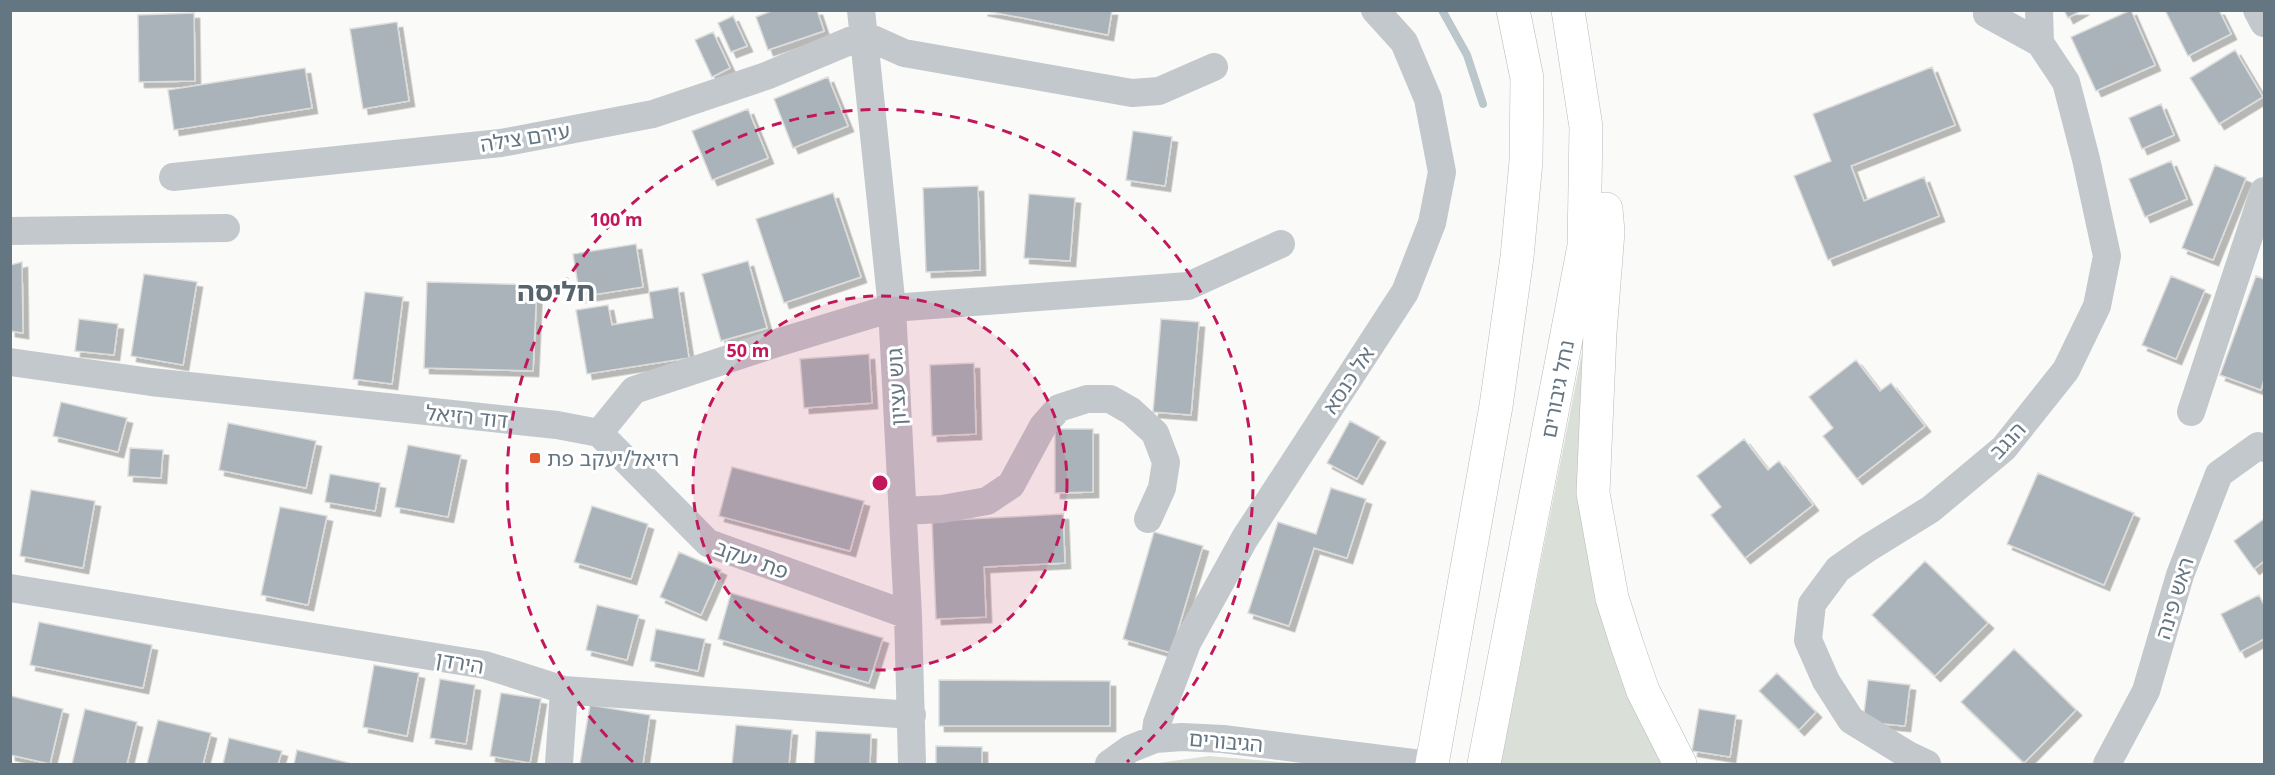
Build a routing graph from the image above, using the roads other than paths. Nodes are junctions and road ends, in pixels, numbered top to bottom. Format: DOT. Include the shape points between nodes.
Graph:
graph roads {
  1 [pos="1375,10"];
  2 [pos="1513,10"];
  3 [pos="2039,10"];
  4 [pos="2257,10"];
  5 [pos="1987,14"];
  6 [pos="1570,21"];
  7 [pos="863,23"];
  8 [pos="2265,23"];
  9 [pos="2040,43"];
  10 [pos="1214,67"];
  11 [pos="173,177"];
  12 [pos="2265,191"];
  13 [pos="226,228"];
  14 [pos="10,231"];
  15 [pos="1281,244"];
  16 [pos="892,308"];
  17 [pos="10,362"];
  18 [pos="2191,412"];
  19 [pos="599,433"];
  20 [pos="2261,447"];
  21 [pos="903,511"];
  22 [pos="1148,519"];
  23 [pos="10,588"];
  24 [pos="908,615"];
  25 [pos="564,690"];
  26 [pos="912,715"];
  27 [pos="1155,739"];
  28 [pos="560,765"];
  29 [pos="912,765"];
  30 [pos="1108,765"];
  31 [pos="1421,765"];
  32 [pos="1432,765"];
  33 [pos="1484,765"];
  34 [pos="1680,765"];
  35 [pos="1927,765"];
  36 [pos="2107,765"];
  1 -- 27 [label="street, אל כנסא" via="1404,42 1428,99 1442,172 1432,223 1405,292 1245,538 1187,643 1157,723"];
  2 -- 32 [label="main road" via="1527,78 1526,161 1517,257 1496,406"];
  3 -- 9 [label="street"];
  4 -- 8 [label="street"];
  5 -- 9 [label="street"];
  6 -- 33 [label="main road, נחל גיבורים" via="1586,127 1584,246"];
  6 -- 34 [label="main road" via="1602,164 1608,232 1593,493 1612,598 1626,645 1643,691"];
  7 -- 10 [label="street" via="904,53 1131,93 1159,91"];
  7 -- 11 [label="street, עירם צילה" via="766,76 653,114 501,143"];
  7 -- 16 [label="street, גוש עציון"];
  9 -- 35 [label="street, הנגב" via="2066,82 2086,159 2107,256 2097,306 2066,370 2004,448 1931,509 1839,569 1812,604 1808,640 1826,681 1851,720"];
  12 -- 18 [label="street"];
  13 -- 14 [label="street"];
  15 -- 16 [label="street" via="1188,286"];
  16 -- 19 [label="street" via="634,390"];
  16 -- 21 [label="street, גוש עציון"];
  17 -- 19 [label="street, דוד רזיאל"];
  19 -- 24 [label="street, פת יעקב" via="708,543"];
  20 -- 36 [label="street, ראש פינה" via="2219,474 2180,575 2146,691"];
  21 -- 22 [label="street" via="987,501 1011,484 1042,426 1059,408 1087,399 1110,399 1131,411 1155,433 1166,462 1161,488"];
  21 -- 24 [label="street, גוש עציון"];
  23 -- 25 [label="street, הירדן" via="485,665"];
  24 -- 26 [label="street, גוש עציון"];
  25 -- 26 [label="street, הירדן"];
  25 -- 28 [label="street"];
  26 -- 29 [label="street, גוש עציון"];
  27 -- 30 [label="street, הגיבורים" via="1130,749"];
  27 -- 31 [label="street, הגיבורים" via="1223,739"];
}
